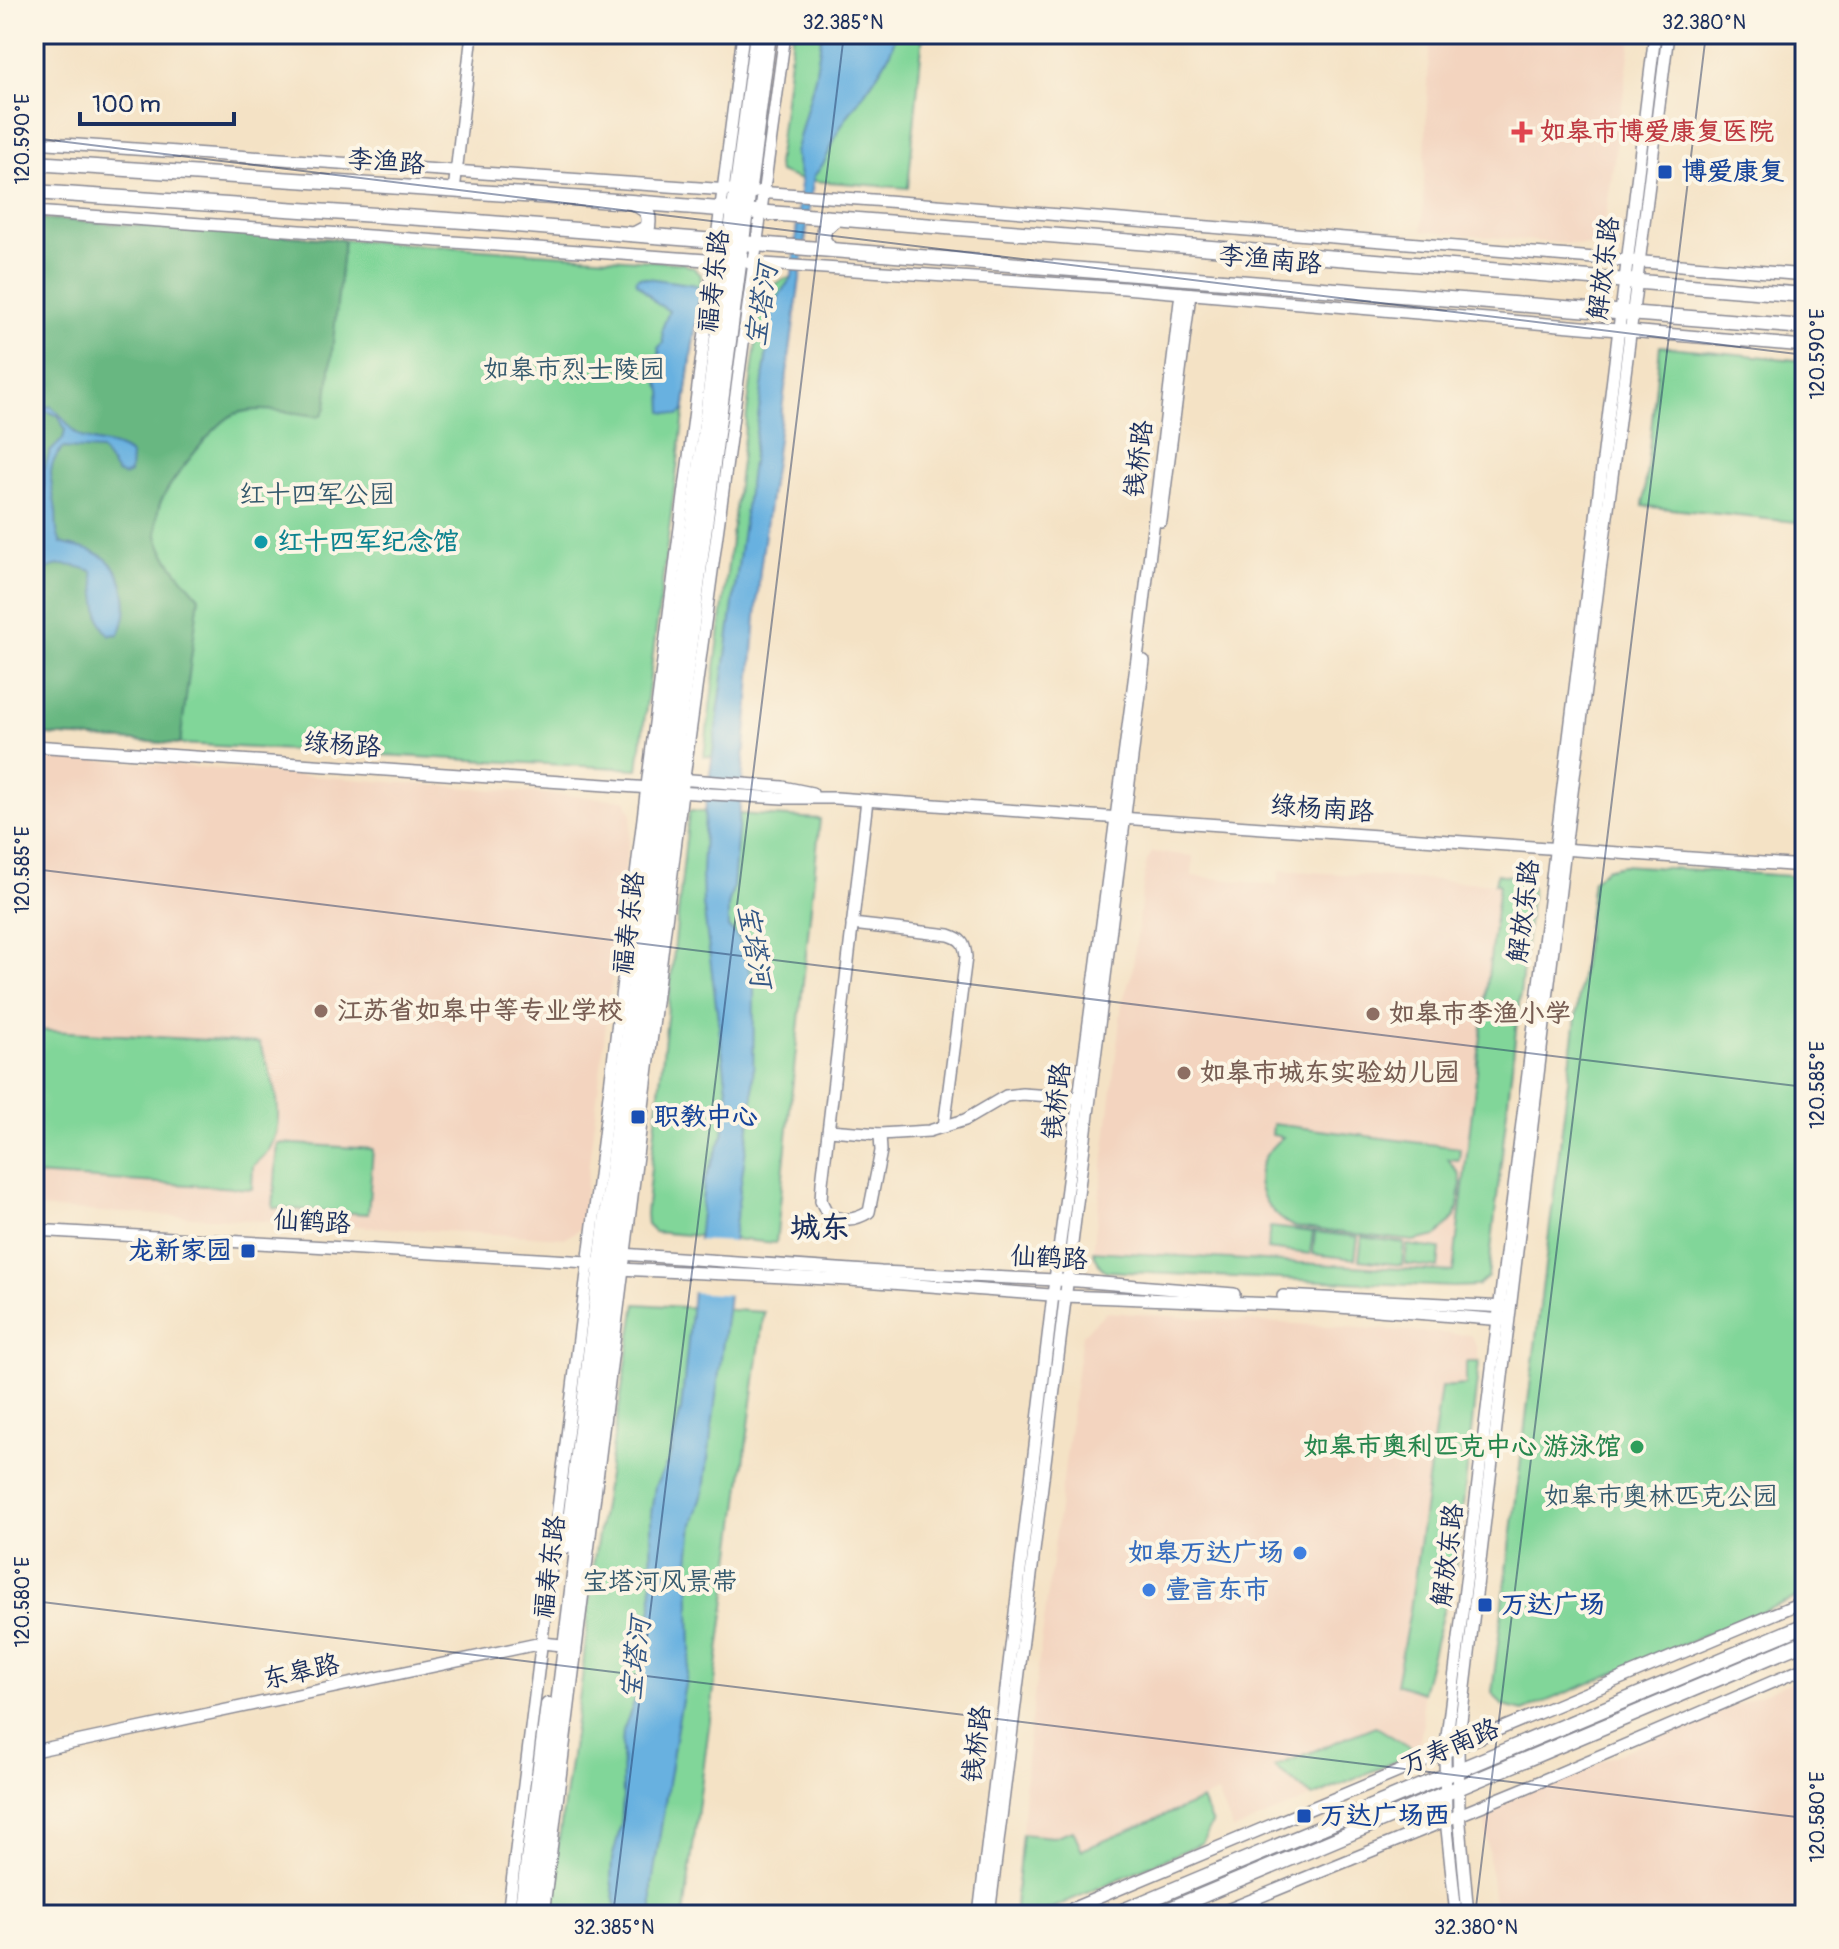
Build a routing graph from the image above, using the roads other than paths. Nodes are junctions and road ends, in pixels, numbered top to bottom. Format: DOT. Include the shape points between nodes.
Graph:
graph roads {
  1 [pos="472,34"];
  2 [pos="743,34"];
  3 [pos="757,34"];
  4 [pos="769,34"];
  5 [pos="785,34"];
  6 [pos="1655,34"];
  7 [pos="1668,34"];
  8 [pos="34,142"];
  9 [pos="34,163"];
  10 [pos="457,171"];
  11 [pos="454,191"];
  12 [pos="744,191"];
  13 [pos="34,192"];
  14 [pos="631,202"];
  15 [pos="34,212"];
  16 [pos="741,212"];
  17 [pos="834,220"];
  18 [pos="626,235"];
  19 [pos="737,243"];
  20 [pos="830,249"];
  21 [pos="735,262"];
  22 [pos="1627,262"];
  23 [pos="1640,263"];
  24 [pos="1805,275"];
  25 [pos="1630,281"];
  26 [pos="1186,294"];
  27 [pos="1805,295"];
  28 [pos="1628,312"];
  29 [pos="1805,327"];
  30 [pos="1618,332"];
  31 [pos="1632,333"];
  32 [pos="1805,346"];
  33 [pos="34,746"];
  34 [pos="673,786"];
  35 [pos="867,800"];
  36 [pos="1120,817"];
  37 [pos="1560,848"];
  38 [pos="1805,866"];
  39 [pos="852,924"];
  40 [pos="1080,1098"];
  41 [pos="944,1127"];
  42 [pos="829,1130"];
  43 [pos="880,1134"];
  44 [pos="34,1230"];
  45 [pos="609,1261"];
  46 [pos="1061,1281"];
  47 [pos="1059,1295"];
  48 [pos="1505,1307"];
  49 [pos="1504,1320"];
  50 [pos="1805,1601"];
  51 [pos="1805,1625"];
  52 [pos="1805,1642"];
  53 [pos="560,1645"];
  54 [pos="1805,1668"];
  55 [pos="1458,1746"];
  56 [pos="34,1751"];
  57 [pos="1445,1753"];
  58 [pos="1452,1772"];
  59 [pos="1452,1791"];
  60 [pos="1459,1813"];
  61 [pos="1446,1819"];
  62 [pos="508,1915"];
  63 [pos="521,1915"];
  64 [pos="532,1915"];
  65 [pos="543,1915"];
  66 [pos="979,1915"];
  67 [pos="989,1915"];
  68 [pos="1057,1915"];
  69 [pos="1113,1915"];
  70 [pos="1156,1915"];
  71 [pos="1215,1915"];
  72 [pos="1456,1915"];
  73 [pos="1468,1915"];
  1 -- 10 [label="street"];
  2 -- 12 [label="street"];
  3 -- 12 [label="main road, 福寿东路"];
  4 -- 12 [label="main road, 福寿东路"];
  5 -- 12 [label="street"];
  6 -- 22 [label="street, 解放东路"];
  7 -- 23 [label="street, 解放东路"];
  8 -- 10 [label="street"];
  9 -- 11 [label="main road, 李渔路"];
  10 -- 11 [label="street"];
  10 -- 12 [label="street"];
  11 -- 14 [label="main road, 李渔路"];
  12 -- 16 [label="main road, 福寿东路"];
  12 -- 16 [label="street"];
  12 -- 22 [label="street"];
  13 -- 18 [label="main road, 李渔路"];
  14 -- 16 [label="main road, 李渔路"];
  14 -- 18 [label="main road" via="650,217 640,233"];
  15 -- 21 [label="street"];
  16 -- 17 [label="main road, 李渔南路"];
  16 -- 19 [label="main road, 福寿东路"];
  16 -- 19 [label="street"];
  17 -- 20 [label="main road" via="824,229 823,240"];
  17 -- 25 [label="main road, 李渔南路"];
  18 -- 19 [label="main road, 李渔路"];
  19 -- 20 [label="main road, 李渔南路"];
  19 -- 21 [label="main road, 福寿东路"];
  19 -- 21 [label="street"];
  20 -- 28 [label="main road, 李渔南路"];
  21 -- 26 [label="street"];
  21 -- 34 [label="main road, 福寿东路"];
  21 -- 34 [label="street"];
  22 -- 23 [label="street"];
  22 -- 25 [label="street, 解放东路"];
  23 -- 24 [label="street"];
  23 -- 25 [label="street, 解放东路"];
  25 -- 27 [label="main road, 李渔南路"];
  25 -- 28 [label="street, 解放东路"];
  26 -- 30 [label="street"];
  26 -- 36 [label="street, 钱桥路"];
  28 -- 29 [label="main road, 李渔南路"];
  28 -- 30 [label="street, 解放东路"];
  28 -- 31 [label="street, 解放东路"];
  30 -- 31 [label="street"];
  30 -- 37 [label="street, 解放东路"];
  31 -- 32 [label="street"];
  31 -- 37 [label="street, 解放东路"];
  33 -- 34 [label="street, 绿杨路" via="557,783"];
  34 -- 35 [label="street, 绿杨南路"];
  34 -- 45 [label="main road, 福寿东路"];
  34 -- 45 [label="street"];
  35 -- 36 [label="street, 绿杨南路"];
  35 -- 39 [label="street"];
  36 -- 37 [label="street, 绿杨南路"];
  36 -- 40 [label="street, 钱桥路"];
  36 -- 46 [label="street, 钱桥路"];
  37 -- 38 [label="street, 绿杨南路"];
  37 -- 48 [label="street, 解放东路"];
  39 -- 41 [label="street" via="949,935 965,945"];
  39 -- 42 [label="street"];
  40 -- 41 [label="street" via="1006,1096"];
  40 -- 46 [label="street, 钱桥路"];
  41 -- 43 [label="street"];
  42 -- 43 [label="street"];
  42 -- 43 [label="street" via="821,1201 828,1215 842,1220 869,1212"];
  44 -- 45 [label="street, 仙鹤路"];
  45 -- 46 [label="street, 仙鹤路" via="654,1257"];
  45 -- 47 [label="street, 仙鹤路" via="653,1270"];
  45 -- 53 [label="main road, 福寿东路"];
  45 -- 53 [label="street"];
  46 -- 47 [label="street, 钱桥路"];
  46 -- 48 [label="street, 仙鹤路"];
  47 -- 49 [label="street, 仙鹤路"];
  47 -- 66 [label="street, 钱桥路"];
  47 -- 67 [label="street, 钱桥路"];
  48 -- 49 [label="street, 解放东路"];
  49 -- 55 [label="street, 解放东路"];
  49 -- 57 [label="street, 解放东路"];
  50 -- 55 [label="street"];
  51 -- 58 [label="main road, 万寿南路"];
  52 -- 59 [label="main road, 万寿南路"];
  53 -- 56 [label="street, 东皋路"];
  53 -- 62 [label="street"];
  53 -- 63 [label="main road, 福寿东路"];
  53 -- 64 [label="main road, 福寿东路"];
  53 -- 65 [label="street"];
  54 -- 60 [label="street"];
  55 -- 57 [label="street"];
  55 -- 58 [label="street, 解放东路"];
  57 -- 58 [label="street, 解放东路"];
  57 -- 68 [label="street"];
  58 -- 59 [label="street, 解放东路"];
  58 -- 69 [label="main road, 万寿南路"];
  59 -- 60 [label="street"];
  59 -- 61 [label="street"];
  59 -- 70 [label="main road, 万寿南路"];
  60 -- 61 [label="street"];
  60 -- 73 [label="street"];
  61 -- 71 [label="street"];
  61 -- 72 [label="street"];
}
